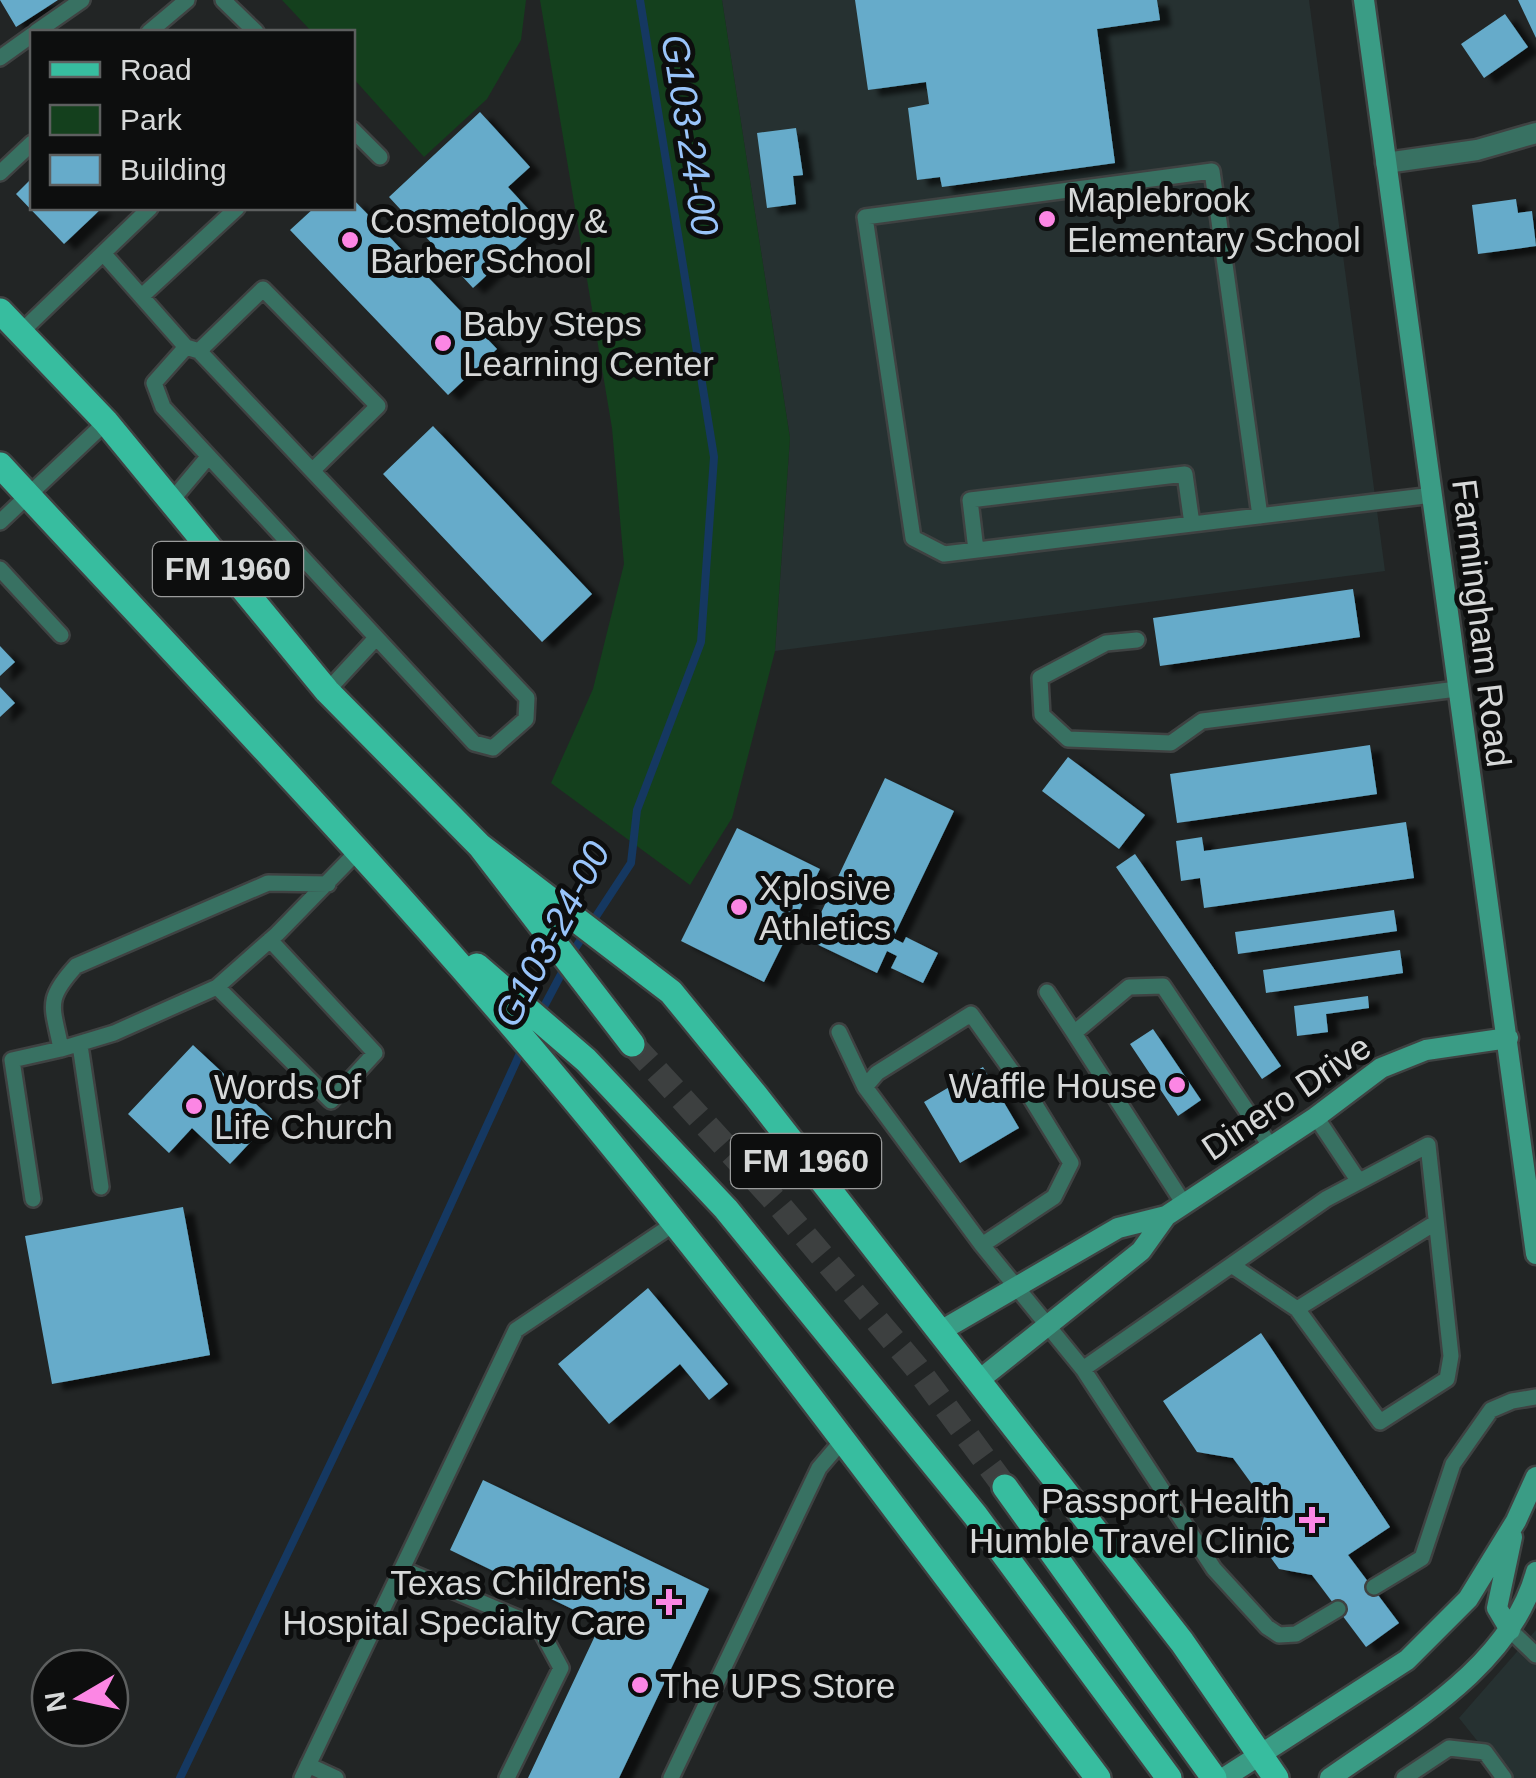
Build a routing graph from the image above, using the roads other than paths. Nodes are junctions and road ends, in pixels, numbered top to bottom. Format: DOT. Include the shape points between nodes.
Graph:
graph roads {
  1 [pos="82,0"];
  2 [pos="187,0"];
  3 [pos="223,0"];
  4 [pos="1364,0"];
  5 [pos="40,30"];
  6 [pos="150,30"];
  7 [pos="254,30"];
  8 [pos="30,37"];
  9 [pos="0,58"];
  10 [pos="355,132"];
  11 [pos="1536,132"];
  12 [pos="30,145"];
  13 [pos="380,156"];
  14 [pos="1386,163"];
  15 [pos="0,172"];
  16 [pos="148,210"];
  17 [pos="235,210"];
  18 [pos="103,254"];
  19 [pos="142,296"];
  20 [pos="0,312"];
  21 [pos="21,332"];
  22 [pos="193,349"];
  23 [pos="106,422"];
  24 [pos="208,457"];
  25 [pos="0,466"];
  26 [pos="314,468"];
  27 [pos="1433,495"];
  28 [pos="28,496"];
  29 [pos="172,500"];
  30 [pos="1260,516"];
  31 [pos="0,522"];
  32 [pos="1192,524"];
  33 [pos="976,550"];
  34 [pos="0,569"];
  35 [pos="61,635"];
  36 [pos="376,638"];
  37 [pos="1136,640"];
  38 [pos="1457,688"];
  39 [pos="327,691"];
  40 [pos="480,846"];
  41 [pos="358,850"];
  42 [pos="328,884"];
  43 [pos="414,911"];
  44 [pos="270,940"];
  45 [pos="217,987"];
  46 [pos="1047,992"];
  47 [pos="839,1032"];
  48 [pos="1074,1033"];
  49 [pos="1508,1038"];
  50 [pos="632,1044"];
  51 [pos="80,1046"];
  52 [pos="61,1049"];
  53 [pos="865,1088"];
  54 [pos="1316,1116"];
  55 [pos="1271,1147"];
  56 [pos="1358,1180"];
  57 [pos="100,1187"];
  58 [pos="33,1199"];
  59 [pos="1175,1210"];
  60 [pos="675,1222"];
  61 [pos="1435,1223"];
  62 [pos="982,1245"];
  63 [pos="1536,1254"];
  64 [pos="1233,1266"];
  65 [pos="1016,1287"];
  66 [pos="1297,1309"];
  67 [pos="1048,1326"];
  68 [pos="940,1332"];
  69 [pos="1083,1369"];
  70 [pos="978,1381"];
  71 [pos="1536,1397"];
  72 [pos="842,1441"];
  73 [pos="1536,1477"];
  74 [pos="1004,1487"];
  75 [pos="1516,1521"];
  76 [pos="402,1568"];
  77 [pos="1536,1572"];
  78 [pos="1374,1587"];
  79 [pos="1338,1608"];
  80 [pos="1510,1630"];
  81 [pos="1536,1655"];
  82 [pos="1260,1756"];
  83 [pos="305,1771"];
  84 [pos="336,1778"];
  85 [pos="508,1778"];
  86 [pos="670,1778"];
  87 [pos="1098,1778"];
  88 [pos="1169,1778"];
  89 [pos="1214,1778"];
  90 [pos="1224,1778"];
  91 [pos="1276,1778"];
  92 [pos="1330,1778"];
  93 [pos="1404,1778"];
  94 [pos="1504,1778"];
  1 -- 5 [label="lane"];
  2 -- 6 [label="lane"];
  3 -- 7 [label="lane"];
  4 -- 14 [label="street, Farmingham Road"];
  8 -- 9 [label="lane"];
  10 -- 13 [label="lane"];
  11 -- 14 [label="street" via="1477,150"];
  12 -- 15 [label="lane"];
  14 -- 27 [label="street, Farmingham Road"];
  16 -- 18 [label="lane"];
  17 -- 19 [label="lane"];
  18 -- 19 [label="lane"];
  18 -- 21 [label="lane"];
  19 -- 22 [label="lane"];
  20 -- 21 [label="main road, FM 1960 / FM 1960"];
  21 -- 23 [label="main road, FM 1960 / FM 1960"];
  22 -- 24 [label="lane" via="154,382 163,407"];
  22 -- 26 [label="lane"];
  22 -- 26 [label="lane" via="263,289 378,406"];
  23 -- 28 [label="lane"];
  23 -- 29 [label="main road, FM 1960 / FM 1960"];
  24 -- 29 [label="lane"];
  24 -- 36 [label="lane"];
  25 -- 28 [label="main road, FM 1960 / FM 1960"];
  26 -- 36 [label="lane" via="528,698 526,719 493,748 474,744"];
  27 -- 30 [label="lane"];
  27 -- 38 [label="street, Farmingham Road"];
  28 -- 31 [label="lane"];
  28 -- 41 [label="main road, FM 1960 / FM 1960"];
  29 -- 39 [label="main road, FM 1960 / FM 1960"];
  30 -- 32 [label="lane"];
  30 -- 33 [label="lane" via="1212,171 865,217 913,538 944,554"];
  32 -- 33 [label="lane"];
  32 -- 33 [label="lane" via="1185,474 1134,480 970,500"];
  34 -- 35 [label="lane"];
  36 -- 39 [label="lane"];
  37 -- 38 [label="lane" via="1106,642 1040,678 1042,715 1068,738 1171,743 1202,721"];
  38 -- 49 [label="street, Farmingham Road"];
  39 -- 40 [label="main road, FM 1960 / FM 1960"];
  40 -- 50 [label="main road, FM 1960"];
  40 -- 68 [label="main road, FM 1960 / FM 1960" via="670,992"];
  41 -- 42 [label="lane"];
  41 -- 43 [label="main road, FM 1960 / FM 1960"];
  42 -- 44 [label="lane"];
  42 -- 52 [label="lane" via="268,882 76,966 52,1002"];
  43 -- 60 [label="main road, FM 1960 / FM 1960"];
  43 -- 88 [label="main road, FM 1960" via="586,1060 726,1209 975,1515"];
  44 -- 45 [label="lane"];
  44 -- 45 [label="lane" via="375,1053 331,1101"];
  45 -- 51 [label="lane"];
  46 -- 48 [label="lane"];
  47 -- 53 [label="lane"];
  48 -- 55 [label="lane" via="1129,987 1164,986"];
  48 -- 59 [label="lane"];
  49 -- 54 [label="street, Dinero Drive" via="1426,1050 1382,1068"];
  49 -- 63 [label="street, Farmingham Road"];
  51 -- 52 [label="lane"];
  51 -- 57 [label="lane"];
  52 -- 58 [label="lane" via="12,1060"];
  53 -- 62 [label="lane"];
  53 -- 62 [label="lane" via="971,1014 1071,1164 1054,1197"];
  54 -- 55 [label="street, Dinero Drive"];
  54 -- 56 [label="lane"];
  55 -- 59 [label="street, Dinero Drive"];
  56 -- 61 [label="lane" via="1428,1145"];
  56 -- 64 [label="lane"];
  59 -- 65 [label="street, Dinero Drive" via="1118,1228"];
  59 -- 67 [label="street, Dinero Drive" via="1141,1251"];
  60 -- 72 [label="main road, FM 1960 / FM 1960"];
  60 -- 76 [label="lane" via="516,1330"];
  61 -- 66 [label="lane"];
  61 -- 66 [label="lane" via="1447,1379 1380,1422"];
  62 -- 65 [label="lane"];
  64 -- 66 [label="lane"];
  64 -- 69 [label="lane"];
  65 -- 67 [label="lane"];
  65 -- 68 [label="street, Dinero Drive"];
  67 -- 69 [label="lane"];
  67 -- 70 [label="street, Dinero Drive"];
  68 -- 70 [label="main road, FM 1960 / FM 1960"];
  69 -- 79 [label="lane" via="1214,1568 1266,1626 1296,1634"];
  70 -- 82 [label="main road, FM 1960 / FM 1960" via="1182,1642"];
  71 -- 78 [label="lane" via="1491,1410 1453,1464 1422,1558"];
  72 -- 86 [label="lane" via="819,1468"];
  72 -- 87 [label="main road, FM 1960 / FM 1960"];
  73 -- 75 [label="street"];
  74 -- 89 [label="main road"];
  75 -- 80 [label="street" via="1497,1608"];
  75 -- 82 [label="street" via="1468,1599 1407,1660"];
  76 -- 83 [label="lane"];
  76 -- 85 [label="lane" via="539,1627 561,1668"];
  77 -- 80 [label="street"];
  80 -- 81 [label="lane"];
  80 -- 92 [label="street" via="1446,1696"];
  82 -- 90 [label="street"];
  82 -- 91 [label="main road, FM 1960 / FM 1960"];
  83 -- 84 [label="lane"];
  93 -- 94 [label="lane" via="1449,1748 1485,1752"];
}
